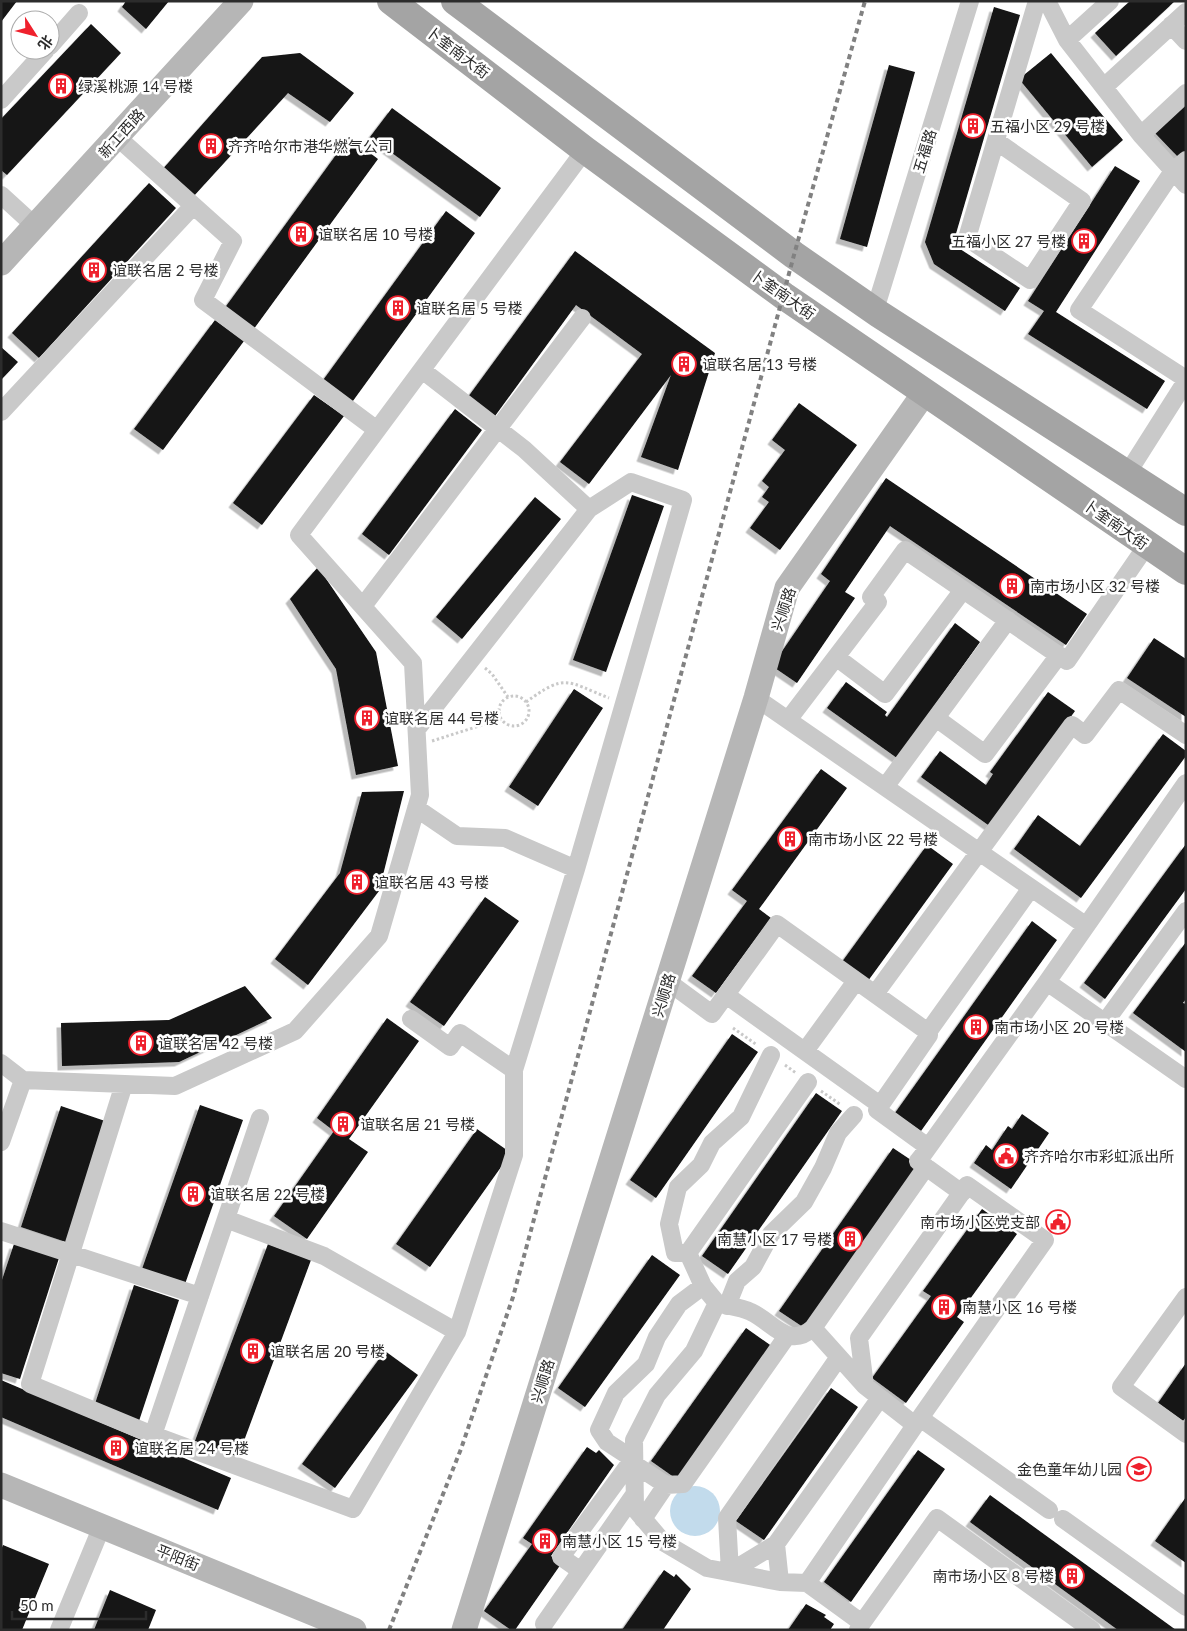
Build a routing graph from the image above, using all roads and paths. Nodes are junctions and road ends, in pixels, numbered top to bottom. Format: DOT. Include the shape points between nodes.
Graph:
graph roads {
  1 [pos="241,1"];
  2 [pos="391,1"];
  3 [pos="456,1"];
  4 [pos="970,1"];
  5 [pos="1037,1"];
  6 [pos="1047,1"];
  7 [pos="1110,1"];
  8 [pos="1186,12"];
  9 [pos="79,13"];
  10 [pos="1171,25"];
  11 [pos="60,35"];
  12 [pos="1068,40"];
  13 [pos="1186,41"];
  14 [pos="37,60"];
  15 [pos="1104,87"];
  16 [pos="1186,93"];
  17 [pos="1,100"];
  18 [pos="1141,135"];
  19 [pos="117,137"];
  20 [pos="996,141"];
  21 [pos="585,150"];
  22 [pos="1179,165"];
  23 [pos="1186,185"];
  24 [pos="1,195"];
  25 [pos="193,206"];
  26 [pos="35,226"];
  27 [pos="1,264"];
  28 [pos="878,300"];
  29 [pos="582,318"];
  30 [pos="422,370"];
  31 [pos="1186,380"];
  32 [pos="926,392"];
  33 [pos="1,412"];
  34 [pos="498,429"];
  35 [pos="377,430"];
  36 [pos="1127,474"];
  37 [pos="588,509"];
  38 [pos="1186,512"];
  39 [pos="1147,545"];
  40 [pos="1186,571"];
  41 [pos="963,590"];
  42 [pos="363,606"];
  43 [pos="1008,620"];
  44 [pos="1059,655"];
  45 [pos="472,658"];
  46 [pos="836,658"];
  47 [pos="508,697"];
  48 [pos="756,698"];
  49 [pos="526,702"];
  50 [pos="624,703"];
  51 [pos="936,718"];
  52 [pos="501,719"];
  53 [pos="788,720"];
  54 [pos="1186,736"];
  55 [pos="417,737"];
  56 [pos="1186,783"];
  57 [pos="885,788"];
  58 [pos="416,808"];
  59 [pos="979,852"];
  60 [pos="576,869"];
  61 [pos="1032,888"];
  62 [pos="1186,911"];
  63 [pos="1085,926"];
  64 [pos="668,981"];
  65 [pos="856,981"];
  66 [pos="1047,982"];
  67 [pos="875,994"];
  68 [pos="726,995"];
  69 [pos="411,1019"];
  70 [pos="1105,1022"];
  71 [pos="733,1028"];
  72 [pos="929,1035"];
  73 [pos="805,1051"];
  74 [pos="771,1055"];
  75 [pos="1,1063"];
  76 [pos="514,1070"];
  77 [pos="1186,1079"];
  78 [pos="24,1080"];
  79 [pos="808,1082"];
  80 [pos="124,1084"];
  81 [pos="880,1105"];
  82 [pos="854,1115"];
  83 [pos="260,1118"];
  84 [pos="1,1142"];
  85 [pos="928,1146"];
  86 [pos="926,1167"];
  87 [pos="962,1192"];
  88 [pos="226,1219"];
  89 [pos="1,1231"];
  90 [pos="688,1253"];
  91 [pos="73,1254"];
  92 [pos="703,1286"];
  93 [pos="200,1296"];
  94 [pos="1186,1297"];
  95 [pos="722,1304"];
  96 [pos="813,1328"];
  97 [pos="457,1332"];
  98 [pos="787,1336"];
  99 [pos="839,1357"];
  100 [pos="865,1386"];
  101 [pos="880,1398"];
  102 [pos="917,1421"];
  103 [pos="1186,1434"];
  104 [pos="153,1435"];
  105 [pos="633,1462"];
  106 [pos="1,1484"];
  107 [pos="666,1486"];
  108 [pos="634,1495"];
  109 [pos="643,1519"];
  110 [pos="102,1526"];
  111 [pos="776,1544"];
  112 [pos="581,1571"];
  113 [pos="730,1572"];
  114 [pos="780,1582"];
  115 [pos="807,1583"];
  116 [pos="1186,1607"];
  117 [pos="312,1622"];
  118 [pos="544,1624"];
  119 [pos="860,1627"];
  120 [pos="59,1630"];
  121 [pos="354,1630"];
  122 [pos="464,1630"];
  123 [pos="1092,1630"];
  1 -- 19 [label="street, 新工西路"];
  2 -- 21 [label="main road, 卜奎南大街"];
  3 -- 36 [label="main road" via="794,255 878,314"];
  4 -- 28 [label="street, 五福路"];
  5 -- 20 [label="street"];
  6 -- 12 [label="street"];
  7 -- 12 [label="street"];
  8 -- 10 [label="street"];
  9 -- 11 [label="street"];
  10 -- 13 [label="street"];
  10 -- 15 [label="street"];
  12 -- 15 [label="street"];
  14 -- 17 [label="street"];
  15 -- 18 [label="street"];
  16 -- 18 [label="street"];
  18 -- 22 [label="street"];
  19 -- 25 [label="street"];
  19 -- 26 [label="street, 新工西路"];
  20 -- 20 [label="street" via="967,238 1030,280 1082,202"];
  21 -- 30 [label="street"];
  21 -- 32 [label="main road, 卜奎南大街" via="784,296"];
  22 -- 23 [label="street"];
  22 -- 31 [label="street" via="1079,310"];
  24 -- 26 [label="street"];
  25 -- 33 [label="street"];
  25 -- 35 [label="street" via="233,242 203,300"];
  26 -- 27 [label="street, 新工西路"];
  29 -- 34 [label="street"];
  30 -- 34 [label="street"];
  30 -- 35 [label="street"];
  31 -- 36 [label="street"];
  32 -- 39 [label="main road, 卜奎南大街"];
  32 -- 48 [label="street, 兴顺路" via="787,588"];
  34 -- 37 [label="street"];
  34 -- 42 [label="street"];
  35 -- 42 [label="street" via="299,536"];
  36 -- 38 [label="main road"];
  37 -- 45 [label="street"];
  37 -- 50 [label="street" via="631,482 683,500"];
  39 -- 40 [label="main road, 卜奎南大街"];
  39 -- 44 [label="street" via="1067,661"];
  41 -- 43 [label="street"];
  41 -- 46 [label="street" via="885,694"];
  41 -- 46 [label="street" via="905,550 871,597 878,602"];
  42 -- 55 [label="street" via="413,663"];
  43 -- 44 [label="street"];
  43 -- 51 [label="street"];
  44 -- 51 [label="street" via="985,754"];
  45 -- 47 [label="path" via="492,674"];
  45 -- 55 [label="street"];
  46 -- 53 [label="street"];
  47 -- 49 [label="path" via="518,696"];
  47 -- 52 [label="path" via="499,709"];
  48 -- 53 [label="street"];
  48 -- 64 [label="street, 兴顺路"];
  49 -- 50 [label="path" via="550,684 568,682"];
  49 -- 52 [label="path" via="528,716 522,724 513,726"];
  50 -- 60 [label="street"];
  51 -- 57 [label="street"];
  52 -- 55 [label="path"];
  53 -- 57 [label="street"];
  54 -- 59 [label="street" via="1119,690 1085,735 1072,725"];
  55 -- 58 [label="street" via="420,796"];
  56 -- 63 [label="street"];
  57 -- 59 [label="street"];
  58 -- 60 [label="street" via="457,836 505,838"];
  58 -- 80 [label="street" via="379,936 295,1031 175,1086"];
  59 -- 61 [label="street"];
  59 -- 67 [label="street"];
  60 -- 76 [label="street"];
  61 -- 63 [label="street"];
  61 -- 67 [label="street" via="928,1032"];
  62 -- 70 [label="street"];
  63 -- 66 [label="street"];
  64 -- 68 [label="street" via="712,1014"];
  64 -- 122 [label="street, 兴顺路"];
  65 -- 67 [label="street"];
  65 -- 68 [label="street" via="777,924"];
  65 -- 73 [label="street"];
  66 -- 70 [label="street"];
  66 -- 85 [label="street"];
  68 -- 73 [label="street"];
  69 -- 76 [label="street" via="450,1047 460,1033"];
  70 -- 77 [label="street"];
  71 -- 74 [label="path"];
  72 -- 81 [label="street"];
  73 -- 81 [label="street"];
  74 -- 79 [label="path"];
  74 -- 90 [label="street" via="741,1117 712,1143 701,1165 678,1188 669,1224 675,1253"];
  75 -- 78 [label="street"];
  76 -- 97 [label="street" via="514,1155"];
  78 -- 80 [label="street"];
  78 -- 84 [label="street"];
  79 -- 82 [label="path"];
  79 -- 90 [label="street"];
  80 -- 91 [label="street"];
  81 -- 85 [label="street" via="877,1110"];
  82 -- 95 [label="street" via="838,1133 804,1202 771,1234 753,1267 737,1281"];
  83 -- 88 [label="street"];
  85 -- 86 [label="street" via="918,1161"];
  86 -- 87 [label="street"];
  86 -- 96 [label="street"];
  87 -- 100 [label="street" via="859,1338"];
  87 -- 102 [label="street" via="967,1185 1045,1240"];
  88 -- 93 [label="street"];
  88 -- 97 [label="street" via="324,1256"];
  89 -- 91 [label="street"];
  90 -- 92 [label="street"];
  91 -- 93 [label="street"];
  91 -- 104 [label="street" via="30,1384"];
  92 -- 95 [label="street"];
  92 -- 105 [label="street" via="679,1304 657,1337 646,1364 616,1393 599,1430 607,1442"];
  93 -- 104 [label="street"];
  94 -- 103 [label="street" via="1121,1387"];
  95 -- 98 [label="street" via="751,1312"];
  95 -- 105 [label="street" via="694,1351 656,1395 634,1440"];
  96 -- 98 [label="street" via="806,1335"];
  96 -- 99 [label="street"];
  97 -- 104 [label="street" via="353,1509"];
  98 -- 107 [label="street" via="682,1484"];
  99 -- 100 [label="street"];
  99 -- 113 [label="street" via="727,1518"];
  100 -- 101 [label="street"];
  101 -- 102 [label="street"];
  101 -- 111 [label="street"];
  102 -- 115 [label="street"];
  102 -- 116 [label="street" via="1056,1514"];
  105 -- 107 [label="street"];
  105 -- 108 [label="street"];
  105 -- 112 [label="street" via="561,1557"];
  106 -- 110 [label="street, 平阳街"];
  107 -- 109 [label="street"];
  108 -- 109 [label="street" via="635,1509"];
  108 -- 112 [label="street"];
  109 -- 113 [label="street" via="663,1542 707,1568"];
  110 -- 117 [label="street, 平阳街"];
  110 -- 120 [label="street"];
  111 -- 113 [label="street"];
  111 -- 114 [label="street"];
  112 -- 118 [label="street"];
  113 -- 114 [label="street"];
  114 -- 115 [label="street"];
  115 -- 119 [label="street"];
  117 -- 121 [label="street, 平阳街"];
  119 -- 123 [label="street" via="937,1518"];
}
